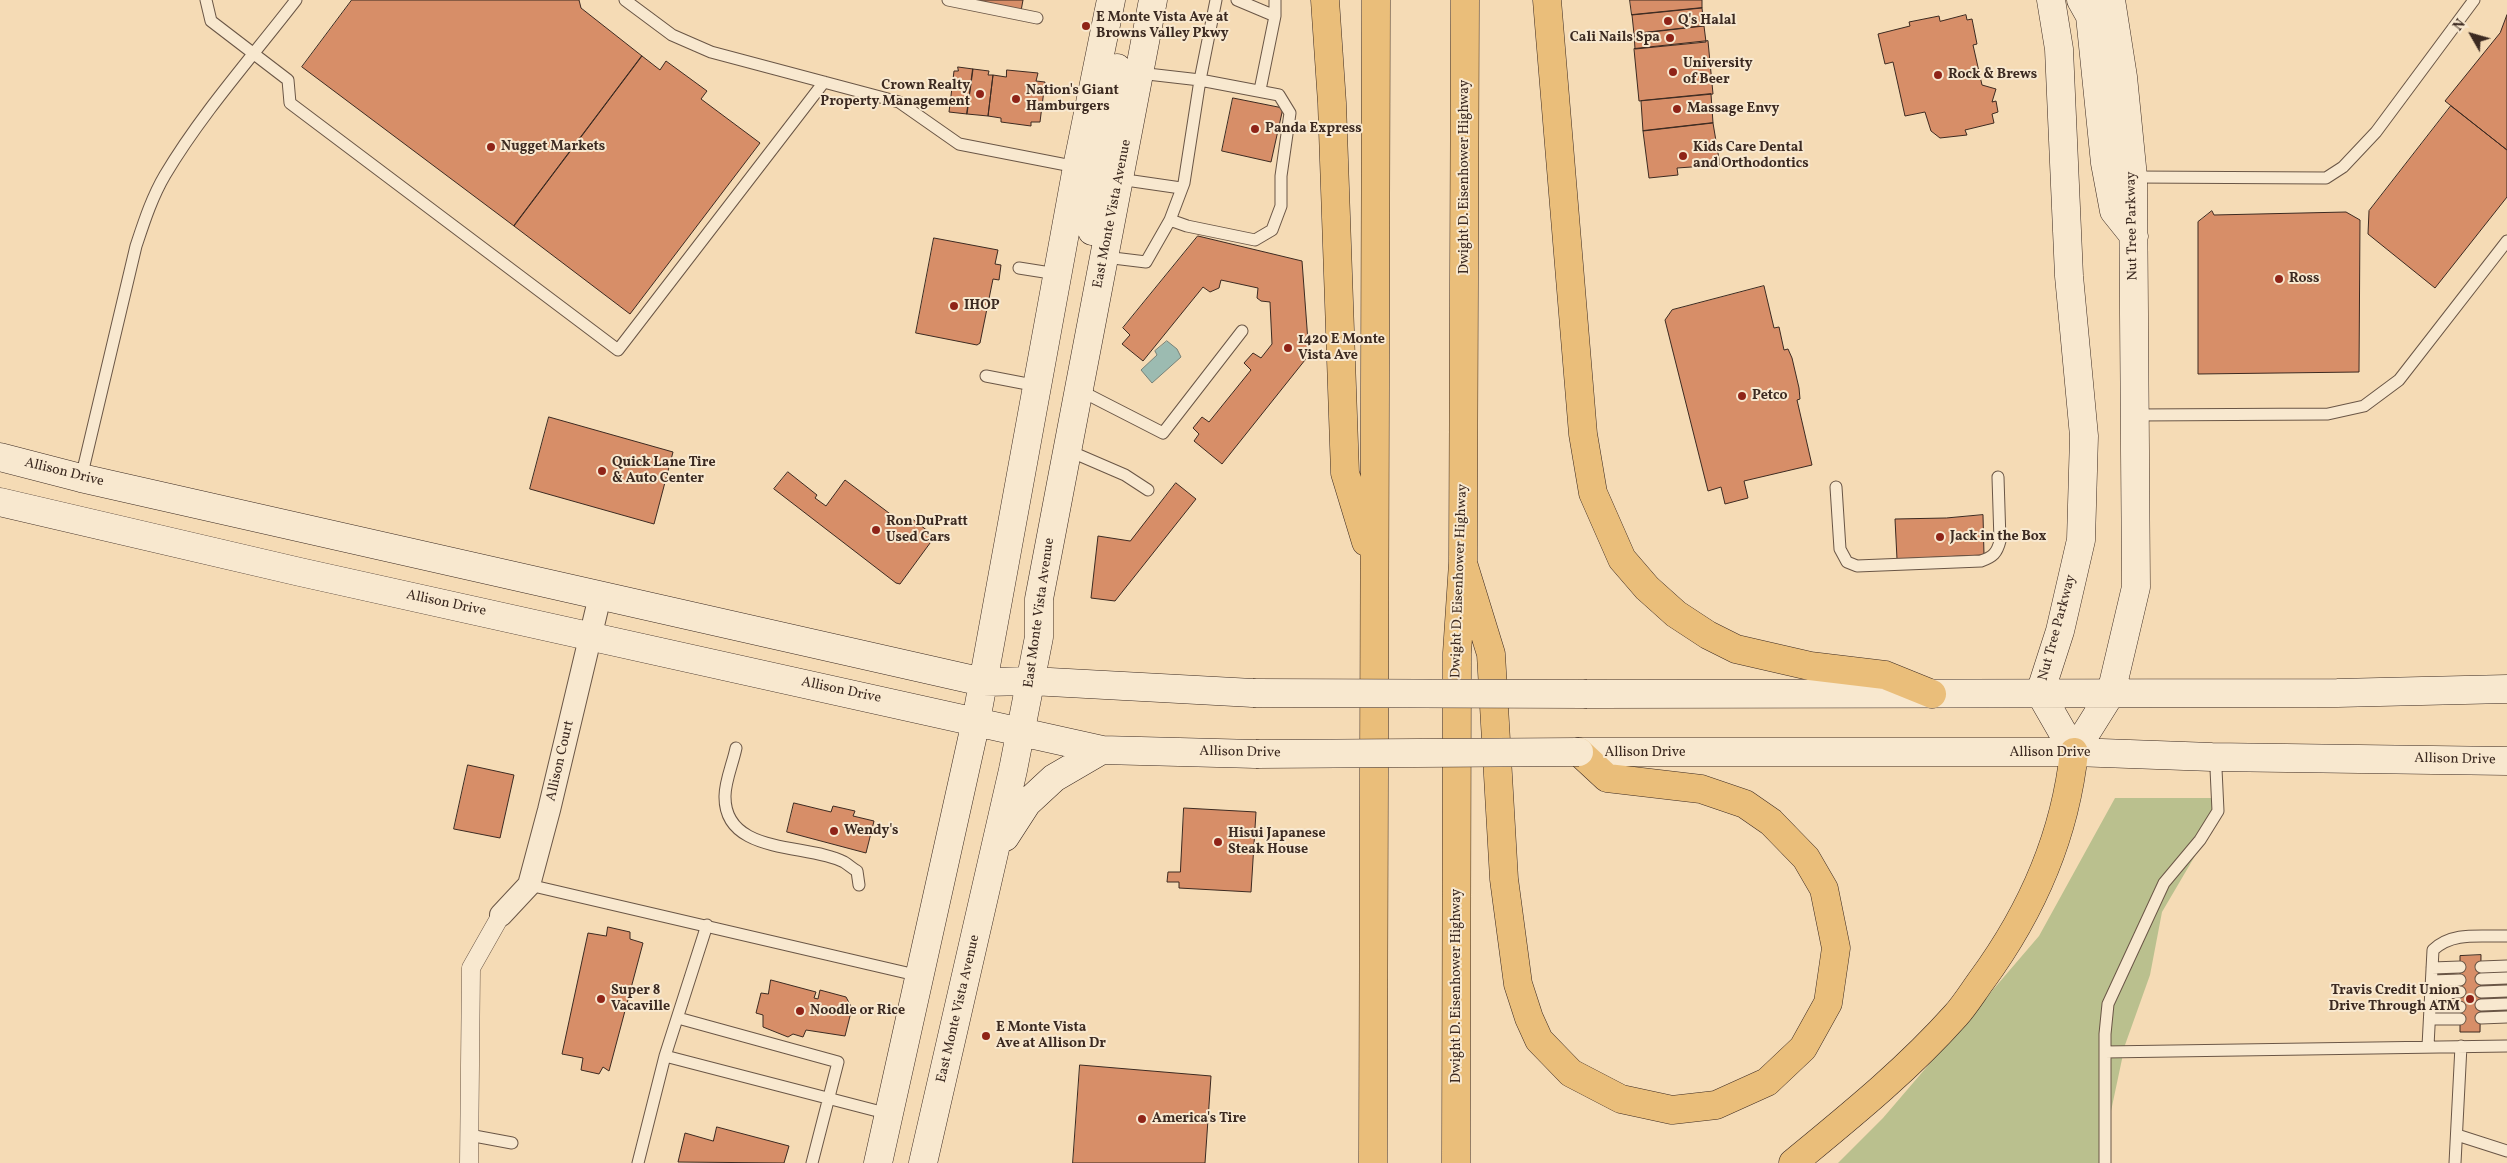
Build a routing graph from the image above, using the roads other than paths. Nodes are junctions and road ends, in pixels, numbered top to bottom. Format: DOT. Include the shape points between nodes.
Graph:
graph roads {
  1 [pos="206,0"];
  2 [pos="296,0"];
  3 [pos="625,0"];
  4 [pos="948,0"];
  5 [pos="1113,0"];
  6 [pos="1153,0"];
  7 [pos="1216,0"];
  8 [pos="1237,0"];
  9 [pos="1275,0"];
  10 [pos="1325,0"];
  11 [pos="1376,0"];
  12 [pos="1465,0"];
  13 [pos="1548,0"];
  14 [pos="2051,0"];
  15 [pos="2081,0"];
  16 [pos="2111,0"];
  17 [pos="2474,0"];
  18 [pos="1275,16"];
  19 [pos="1037,18"];
  20 [pos="255,54"];
  21 [pos="1139,73"];
  22 [pos="1200,80"];
  23 [pos="824,82"];
  24 [pos="1260,90"];
  25 [pos="1078,167"];
  26 [pos="2133,177"];
  27 [pos="1120,179"];
  28 [pos="1181,188"];
  29 [pos="1170,220"];
  30 [pos="2134,236"];
  31 [pos="2507,241"];
  32 [pos="1105,256"];
  33 [pos="1020,268"];
  34 [pos="1058,275"];
  35 [pos="1093,317"];
  36 [pos="1242,331"];
  37 [pos="986,376"];
  38 [pos="1038,386"];
  39 [pos="1079,389"];
  40 [pos="2136,415"];
  41 [pos="1067,450"];
  42 [pos="0,457"];
  43 [pos="1998,477"];
  44 [pos="81,478"];
  45 [pos="1836,487"];
  46 [pos="1148,490"];
  47 [pos="0,502"];
  48 [pos="1464,563"];
  49 [pos="1375,571"];
  50 [pos="600,596"];
  51 [pos="591,636"];
  52 [pos="1031,681"];
  53 [pos="982,682"];
  54 [pos="2507,689"];
  55 [pos="2040,693"];
  56 [pos="2111,693"];
  57 [pos="1932,694"];
  58 [pos="976,721"];
  59 [pos="1020,732"];
  60 [pos="736,748"];
  61 [pos="1102,750"];
  62 [pos="1579,752"];
  63 [pos="2074,752"];
  64 [pos="2212,757"];
  65 [pos="2507,761"];
  66 [pos="995,854"];
  67 [pos="859,884"];
  68 [pos="529,885"];
  69 [pos="501,915"];
  70 [pos="707,925"];
  71 [pos="2507,936"];
  72 [pos="2507,966"];
  73 [pos="2460,967"];
  74 [pos="2432,968"];
  75 [pos="920,976"];
  76 [pos="2507,978"];
  77 [pos="2460,980"];
  78 [pos="2432,981"];
  79 [pos="2507,991"];
  80 [pos="2460,992"];
  81 [pos="2481,992"];
  82 [pos="2431,994"];
  83 [pos="2507,1004"];
  84 [pos="2481,1005"];
  85 [pos="2430,1007"];
  86 [pos="2460,1007"];
  87 [pos="2507,1017"];
  88 [pos="678,1018"];
  89 [pos="2480,1018"];
  90 [pos="2430,1019"];
  91 [pos="2460,1019"];
  92 [pos="2428,1046"];
  93 [pos="2461,1046"];
  94 [pos="2507,1046"];
  95 [pos="2105,1052"];
  96 [pos="666,1056"];
  97 [pos="828,1097"];
  98 [pos="889,1114"];
  99 [pos="469,1135"];
  100 [pos="2457,1135"];
  101 [pos="512,1143"];
  102 [pos="2507,1151"];
  103 [pos="469,1163"];
  104 [pos="638,1163"];
  105 [pos="812,1163"];
  106 [pos="878,1163"];
  107 [pos="923,1163"];
  108 [pos="1374,1163"];
  109 [pos="1456,1163"];
  110 [pos="1793,1163"];
  111 [pos="2105,1163"];
  112 [pos="2455,1163"];
  1 -- 20 [label="lane" via="211,21"];
  2 -- 20 [label="lane"];
  3 -- 23 [label="lane" via="672,36 711,52"];
  4 -- 19 [label="lane"];
  5 -- 25 [label="main road"];
  5 -- 27 [label="main road" via="1122,44 1103,153 1109,170"];
  6 -- 21 [label="main road, East Monte Vista Avenue"];
  7 -- 22 [label="lane"];
  8 -- 18 [label="lane"];
  9 -- 18 [label="lane"];
  10 -- 49 [label="highway" via="1332,103 1345,473"];
  11 -- 49 [label="highway"];
  12 -- 48 [label="highway, Dwight D. Eisenhower Highway"];
  13 -- 57 [label="highway" via="1583,434 1593,493 1622,559 1676,614 1736,649 1810,666 1886,675"];
  14 -- 55 [label="main road, Nut Tree Parkway" via="2059,49 2069,276 2084,436 2082,540 2060,631"];
  15 -- 30 [label="main road" via="2090,16 2114,211"];
  16 -- 26 [label="main road, Nut Tree Parkway" via="2124,77"];
  17 -- 26 [label="lane" via="2376,132 2343,167 2326,178"];
  18 -- 24 [label="lane"];
  20 -- 23 [label="lane" via="288,80 290,103 618,350"];
  20 -- 44 [label="lane" via="186,142 148,210 136,246"];
  21 -- 22 [label="lane"];
  21 -- 27 [label="main road, East Monte Vista Avenue"];
  22 -- 24 [label="lane"];
  22 -- 28 [label="lane"];
  23 -- 25 [label="lane" via="899,102 959,144"];
  24 -- 29 [label="lane" via="1279,95 1290,113 1281,176 1281,206 1272,230 1255,240"];
  25 -- 34 [label="main road"];
  25 -- 35 [label="main road" via="1088,173 1097,191 1083,275"];
  26 -- 30 [label="main road, Nut Tree Parkway"];
  27 -- 28 [label="lane"];
  27 -- 32 [label="main road, East Monte Vista Avenue"];
  28 -- 29 [label="lane"];
  29 -- 32 [label="lane" via="1146,262"];
  30 -- 40 [label="main road, Nut Tree Parkway"];
  31 -- 40 [label="lane" via="2399,380 2364,406 2328,414"];
  32 -- 35 [label="main road, East Monte Vista Avenue"];
  33 -- 34 [label="lane"];
  34 -- 38 [label="main road"];
  35 -- 39 [label="main road, East Monte Vista Avenue"];
  36 -- 39 [label="lane" via="1163,433"];
  37 -- 38 [label="lane"];
  38 -- 53 [label="main road"];
  39 -- 41 [label="main road, East Monte Vista Avenue"];
  40 -- 56 [label="main road, Nut Tree Parkway" via="2136,587"];
  41 -- 46 [label="lane" via="1125,475"];
  41 -- 52 [label="main road, East Monte Vista Avenue" via="1039,599 1040,637"];
  42 -- 44 [label="main road, Allison Drive"];
  43 -- 45 [label="lane" via="1998,550 1992,558 1981,561 1857,566 1847,562 1840,549"];
  44 -- 50 [label="main road, Allison Drive"];
  47 -- 51 [label="main road, Allison Drive"];
  48 -- 62 [label="highway" via="1491,654 1504,879 1518,984 1539,1040 1571,1073 1621,1099 1672,1110 1716,1105 1767,1082 1803,1048 1828,1003 1836,948 1824,889 1806,858 1771,822 1744,804 1701,789 1607,778"];
  48 -- 109 [label="highway, Dwight D. Eisenhower Highway" via="1457,653"];
  49 -- 108 [label="highway"];
  50 -- 51 [label="street, Allison Court"];
  50 -- 53 [label="main road, Allison Drive"];
  51 -- 58 [label="main road, Allison Drive"];
  51 -- 68 [label="street, Allison Court"];
  52 -- 53 [label="main road, Allison Drive"];
  52 -- 57 [label="main road, Allison Drive, bridge" via="1253,693"];
  52 -- 59 [label="main road, East Monte Vista Avenue"];
  53 -- 58 [label="main road"];
  54 -- 56 [label="main road, Allison Drive"];
  55 -- 56 [label="main road, Allison Drive"];
  55 -- 57 [label="main road, Allison Drive"];
  55 -- 63 [label="main road, Nut Tree Parkway"];
  56 -- 63 [label="main road, Nut Tree Parkway"];
  58 -- 59 [label="main road, Allison Drive"];
  58 -- 75 [label="main road"];
  59 -- 61 [label="main road, Allison Drive"];
  59 -- 66 [label="main road, East Monte Vista Avenue"];
  60 -- 67 [label="lane" via="724,795 732,822 743,834 757,840 844,862 857,872"];
  61 -- 62 [label="main road, Allison Drive, bridge" via="1256,754"];
  61 -- 66 [label="main road" via="1054,778 1027,803"];
  62 -- 63 [label="main road, Allison Drive"];
  63 -- 64 [label="main road, Allison Drive"];
  63 -- 110 [label="highway" via="2070,787 2051,855 2033,899 2002,952 1957,1014 1897,1076"];
  64 -- 65 [label="main road, Allison Drive"];
  64 -- 95 [label="lane" via="2216,769 2218,811 2200,840 2164,883 2108,1004"];
  66 -- 107 [label="main road, East Monte Vista Avenue"];
  68 -- 69 [label="street, Allison Court"];
  68 -- 70 [label="lane"];
  69 -- 99 [label="street" via="471,968"];
  70 -- 75 [label="lane"];
  70 -- 88 [label="lane"];
  71 -- 74 [label="lane" via="2453,937 2442,941 2433,950"];
  72 -- 76 [label="lane" via="2481,973"];
  73 -- 74 [label="lane"];
  74 -- 78 [label="lane"];
  75 -- 98 [label="main road"];
  77 -- 78 [label="lane"];
  78 -- 82 [label="lane"];
  79 -- 81 [label="lane"];
  80 -- 82 [label="lane"];
  82 -- 85 [label="lane"];
  83 -- 84 [label="lane"];
  85 -- 86 [label="lane"];
  85 -- 90 [label="lane"];
  87 -- 89 [label="lane"];
  88 -- 96 [label="lane"];
  88 -- 97 [label="lane" via="838,1062"];
  90 -- 91 [label="lane"];
  90 -- 92 [label="lane"];
  92 -- 93 [label="lane"];
  92 -- 95 [label="lane"];
  93 -- 94 [label="lane"];
  93 -- 100 [label="lane"];
  95 -- 111 [label="lane"];
  96 -- 97 [label="lane"];
  96 -- 104 [label="lane"];
  97 -- 98 [label="lane"];
  97 -- 105 [label="lane"];
  98 -- 106 [label="main road"];
  99 -- 101 [label="lane"];
  99 -- 103 [label="street"];
  100 -- 102 [label="lane"];
  100 -- 112 [label="lane"];
}
